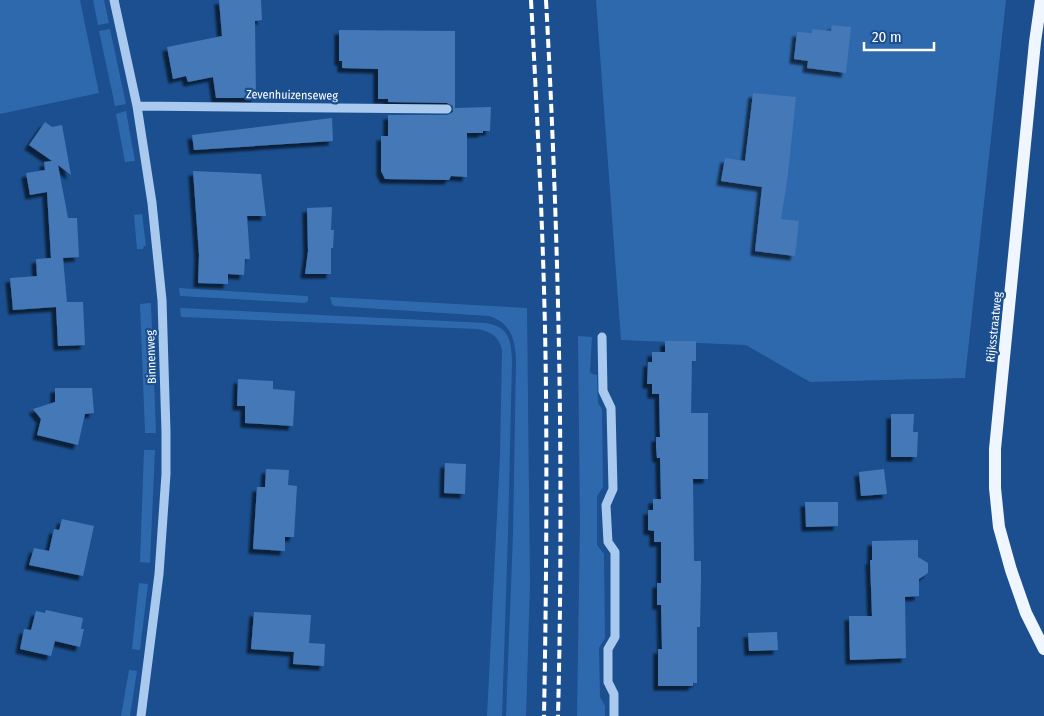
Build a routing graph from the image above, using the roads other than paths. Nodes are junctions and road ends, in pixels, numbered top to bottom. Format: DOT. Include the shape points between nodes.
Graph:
graph roads {
  1 [pos="114,0"];
  2 [pos="1041,0"];
  3 [pos="137,106"];
  4 [pos="447,109"];
  5 [pos="602,337"];
  6 [pos="1044,649"];
  7 [pos="141,716"];
  8 [pos="614,716"];
  1 -- 3 [label="street, Binnenweg"];
  2 -- 6 [label="main road, Rijksstraatweg" via="996,439 995,488 999,526 1011,570 1026,613"];
  3 -- 4 [label="street, Zevenhuizenseweg"];
  3 -- 7 [label="street, Binnenweg" via="162,300 166,432 159,574"];
  5 -- 8 [label="street" via="603,391 611,408 613,488 606,505 608,542 615,552 615,637 608,650 608,682 614,694"];
}
